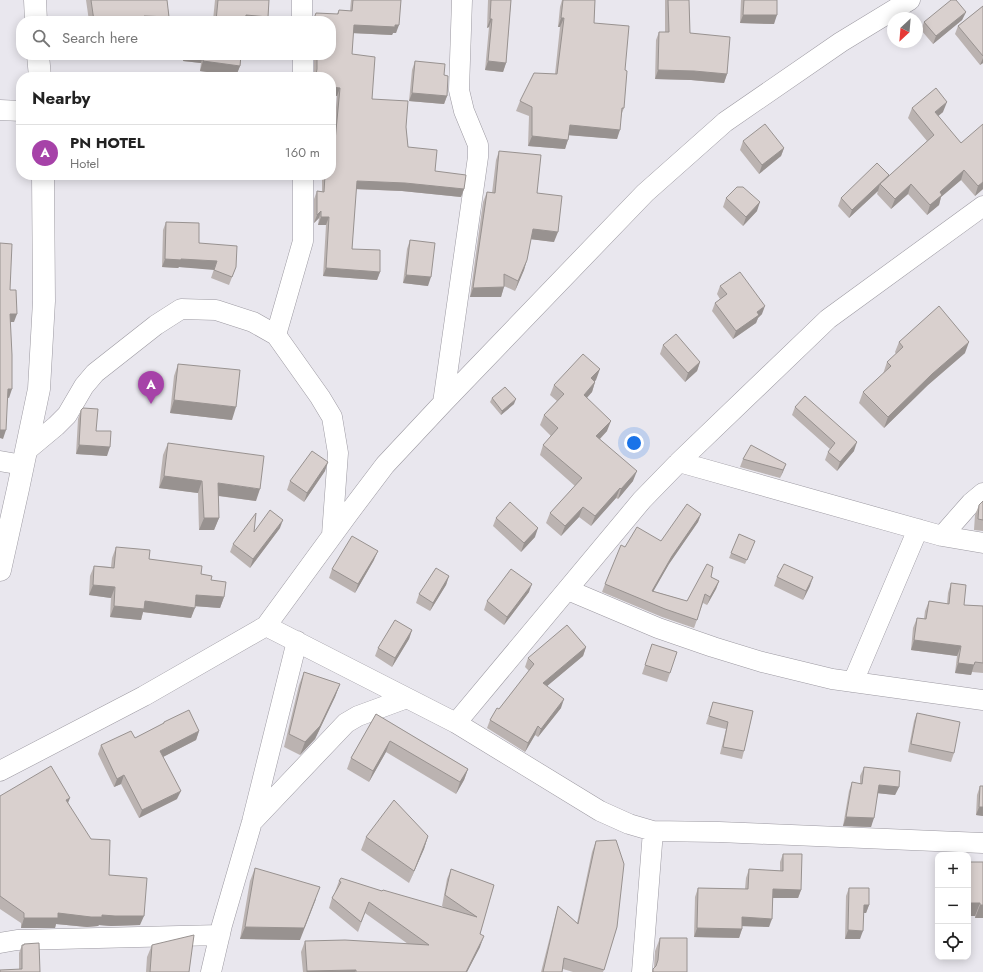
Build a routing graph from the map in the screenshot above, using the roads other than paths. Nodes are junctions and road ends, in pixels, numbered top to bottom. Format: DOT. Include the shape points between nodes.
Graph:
graph roads {
  1 [pos="34,0"];
  2 [pos="302,0"];
  3 [pos="462,0"];
  4 [pos="910,0"];
  5 [pos="36,16"];
  6 [pos="302,16"];
  7 [pos="38,60"];
  8 [pos="302,60"];
  9 [pos="40,72"];
  10 [pos="303,72"];
  11 [pos="0,110"];
  12 [pos="16,111"];
  13 [pos="43,180"];
  14 [pos="303,180"];
  15 [pos="983,206"];
  16 [pos="276,335"];
  17 [pos="443,403"];
  18 [pos="25,458"];
  19 [pos="0,461"];
  20 [pos="679,462"];
  21 [pos="983,493"];
  22 [pos="918,529"];
  23 [pos="332,535"];
  24 [pos="942,536"];
  25 [pos="983,543"];
  26 [pos="0,570"];
  27 [pos="568,590"];
  28 [pos="266,626"];
  29 [pos="297,641"];
  30 [pos="853,682"];
  31 [pos="408,698"];
  32 [pos="983,700"];
  33 [pos="456,723"];
  34 [pos="0,771"];
  35 [pos="252,822"];
  36 [pos="653,831"];
  37 [pos="983,843"];
  38 [pos="220,935"];
  39 [pos="0,942"];
  40 [pos="211,972"];
  41 [pos="642,972"];
  1 -- 5 [label="street"];
  2 -- 6 [label="street"];
  3 -- 17 [label="street" via="459,90 478,145 478,158"];
  4 -- 17 [label="street" via="841,42 725,122 645,193"];
  7 -- 9 [label="street"];
  8 -- 10 [label="street"];
  11 -- 12 [label="street"];
  13 -- 18 [label="street" via="44,301 40,374"];
  14 -- 16 [label="street" via="303,241"];
  15 -- 20 [label="street" via="828,319"];
  16 -- 18 [label="street" via="253,322 216,310 181,309 156,325 95,373 67,415"];
  16 -- 23 [label="street" via="332,417 338,453"];
  17 -- 23 [label="street" via="385,466"];
  18 -- 19 [label="street"];
  18 -- 26 [label="street"];
  20 -- 22 [label="street"];
  20 -- 27 [label="street" via="642,500"];
  21 -- 24 [label="street"];
  22 -- 24 [label="street"];
  22 -- 30 [label="street"];
  23 -- 28 [label="street"];
  24 -- 25 [label="street"];
  27 -- 30 [label="street" via="658,628 713,647 762,662"];
  27 -- 33 [label="street"];
  28 -- 29 [label="street"];
  28 -- 34 [label="street" via="144,696"];
  29 -- 31 [label="street"];
  29 -- 35 [label="street"];
  30 -- 32 [label="street"];
  31 -- 33 [label="street"];
  31 -- 35 [label="street" via="358,716 346,723"];
  33 -- 36 [label="street" via="600,811"];
  35 -- 38 [label="street"];
  36 -- 37 [label="street"];
  36 -- 41 [label="street"];
  38 -- 39 [label="street"];
  38 -- 40 [label="street"];
}
